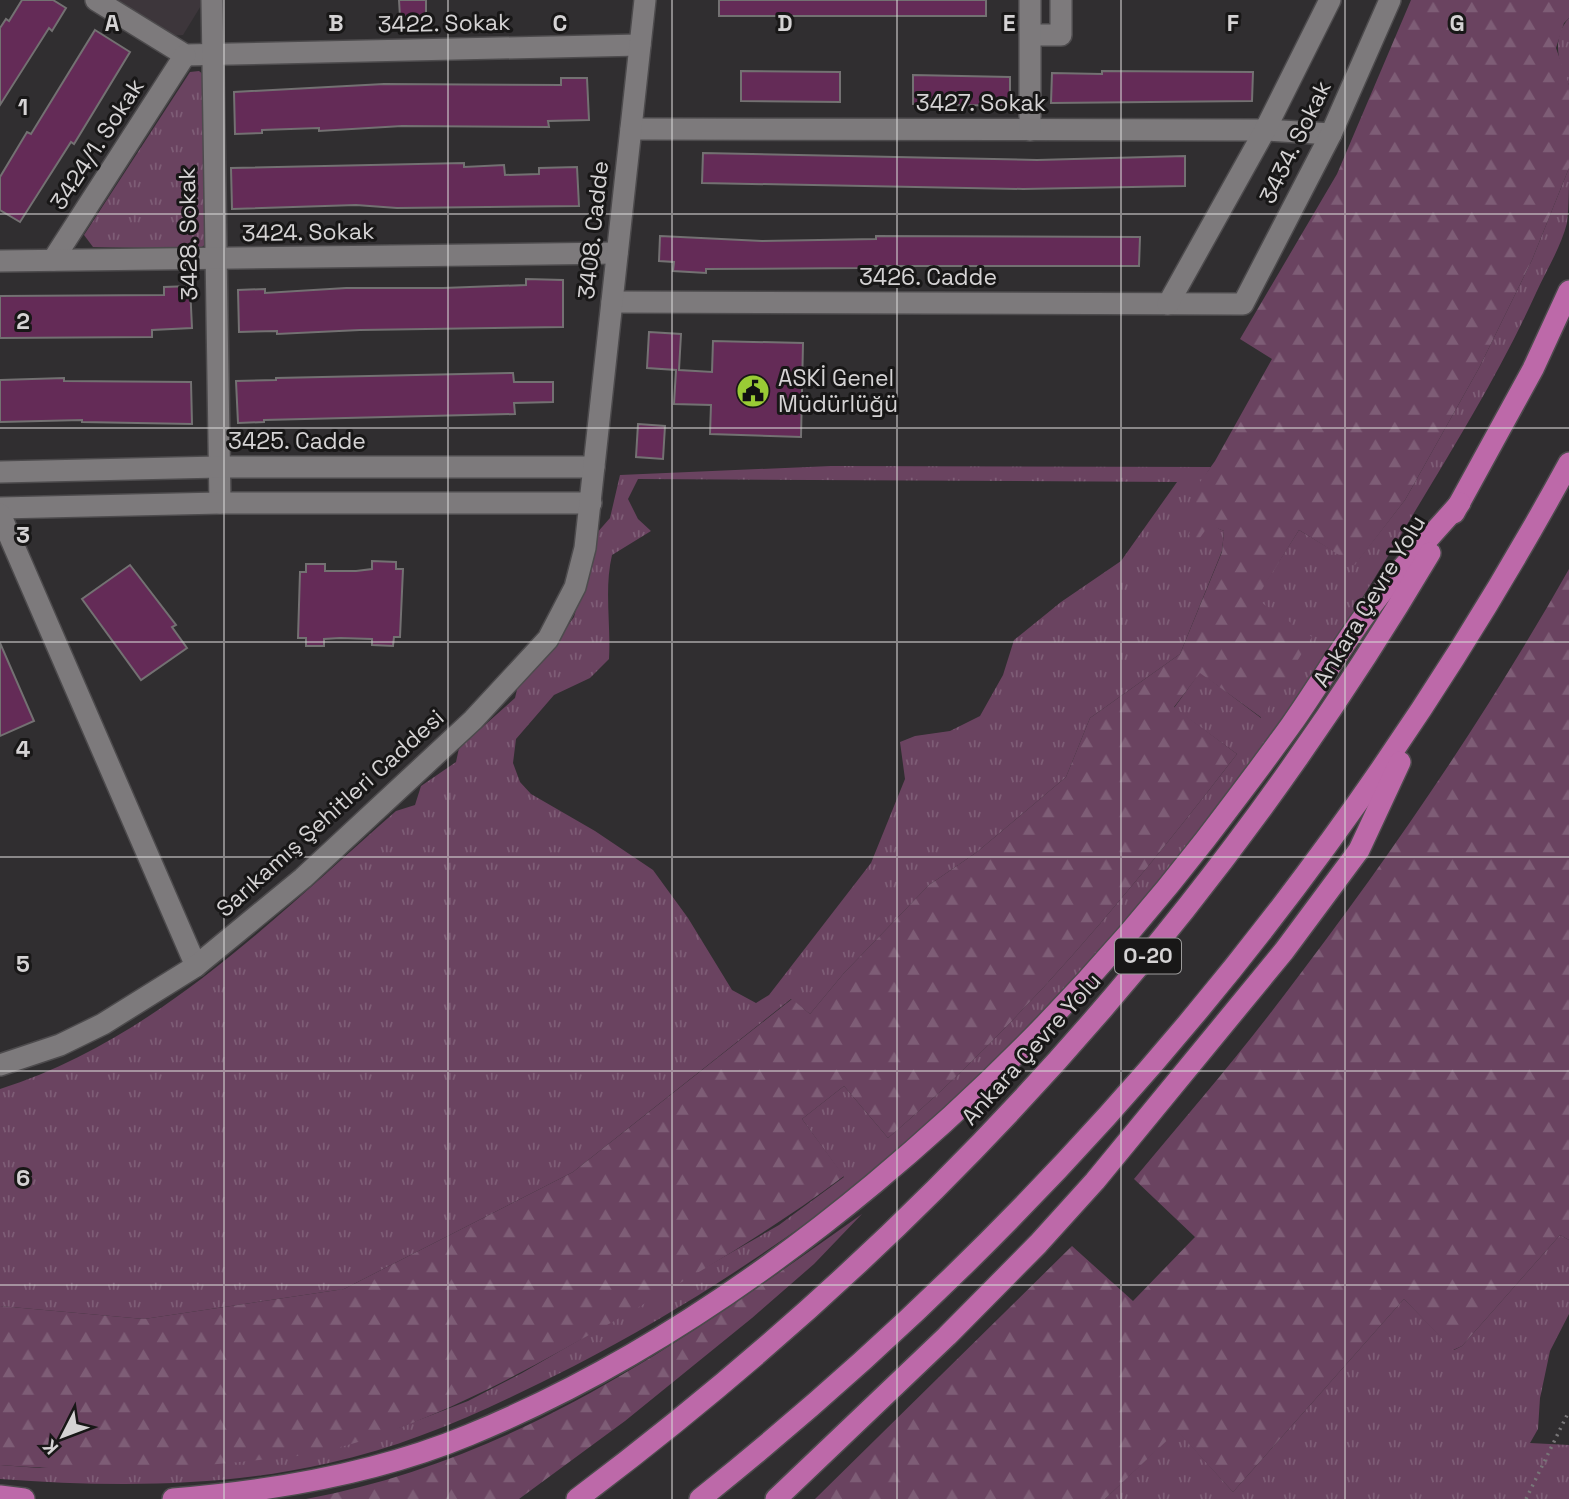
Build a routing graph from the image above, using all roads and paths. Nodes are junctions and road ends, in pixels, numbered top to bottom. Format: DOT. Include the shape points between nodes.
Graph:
graph roads {
  1 [pos="96,0"];
  2 [pos="212,0"];
  3 [pos="645,0"];
  4 [pos="1030,0"];
  5 [pos="1061,0"];
  6 [pos="1330,0"];
  7 [pos="1391,0"];
  8 [pos="1031,35"];
  9 [pos="640,45"];
  10 [pos="185,55"];
  11 [pos="212,55"];
  12 [pos="631,128"];
  13 [pos="1030,130"];
  14 [pos="1265,130"];
  15 [pos="1331,134"];
  16 [pos="617,253"];
  17 [pos="53,260"];
  18 [pos="214,260"];
  19 [pos="0,261"];
  20 [pos="1569,291"];
  21 [pos="612,302"];
  22 [pos="1168,304"];
  23 [pos="1244,304"];
  24 [pos="1569,463"];
  25 [pos="219,467"];
  26 [pos="594,467"];
  27 [pos="0,472"];
  28 [pos="220,503"];
  29 [pos="591,503"];
  30 [pos="1460,503"];
  31 [pos="0,508"];
  32 [pos="0,514"];
  33 [pos="1435,689"];
  34 [pos="196,965"];
  35 [pos="0,1065"];
  36 [pos="1569,1412"];
  37 [pos="0,1496"];
  38 [pos="24,1499"];
  39 [pos="173,1499"];
  40 [pos="577,1499"];
  41 [pos="700,1499"];
  42 [pos="776,1499"];
  43 [pos="1526,1499"];
  1 -- 10 [label="street"];
  2 -- 11 [label="street, 3428. Sokak"];
  3 -- 9 [label="street, 3408. Cadde"];
  4 -- 8 [label="street"];
  5 -- 8 [label="street" via="1061,35"];
  6 -- 14 [label="street"];
  7 -- 15 [label="street, 3434. Sokak"];
  8 -- 13 [label="street"];
  9 -- 11 [label="street, 3422. Sokak"];
  9 -- 12 [label="street, 3408. Cadde"];
  10 -- 11 [label="street, 3422. Sokak"];
  10 -- 17 [label="street, 3424/1. Sokak"];
  11 -- 18 [label="street, 3428. Sokak"];
  12 -- 13 [label="street, 3427. Sokak"];
  12 -- 16 [label="street, 3408. Cadde"];
  13 -- 14 [label="street, 3427. Sokak"];
  14 -- 15 [label="street, 3427. Sokak"];
  14 -- 22 [label="street"];
  15 -- 23 [label="street, 3434. Sokak"];
  16 -- 18 [label="street, 3424. Sokak"];
  16 -- 21 [label="street, 3408. Cadde"];
  17 -- 18 [label="street, 3424. Sokak"];
  17 -- 19 [label="street, 3424. Sokak"];
  18 -- 25 [label="street, 3428. Sokak"];
  20 -- 30 [label="highway, Ankara Çevre Yolu / O-20" via="1533,369"];
  21 -- 22 [label="street, 3426. Cadde"];
  21 -- 26 [label="street, 3408. Cadde"];
  22 -- 23 [label="street, 3426. Cadde"];
  24 -- 33 [label="highway"];
  25 -- 26 [label="street, 3425. Cadde"];
  25 -- 27 [label="street, 3425. Cadde"];
  25 -- 28 [label="street, 3428. Sokak"];
  26 -- 29 [label="street, 3408. Cadde"];
  28 -- 29 [label="street"];
  28 -- 31 [label="street"];
  29 -- 34 [label="street, Sarıkamış Şehitleri Caddesi" via="575,587 548,639 473,720 381,807"];
  30 -- 39 [label="highway" via="1368,610 1292,724 1141,918 961,1108 858,1196 693,1316 554,1396 468,1436 385,1464 279,1488"];
  30 -- 40 [label="highway, Ankara Çevre Yolu / O-20" via="1330,716 1221,867 1072,1046 890,1237 690,1411"];
  32 -- 34 [label="street"];
  33 -- 41 [label="highway" via="1354,810 1223,983 1044,1187 840,1382"];
  33 -- 42 [label="highway" via="1359,850 1284,951 1038,1244"];
  34 -- 35 [label="street, Sarıkamış Şehitleri Caddesi" via="103,1024 60,1045"];
  36 -- 43 [label="path"];
  37 -- 38 [label="highway"];
}
